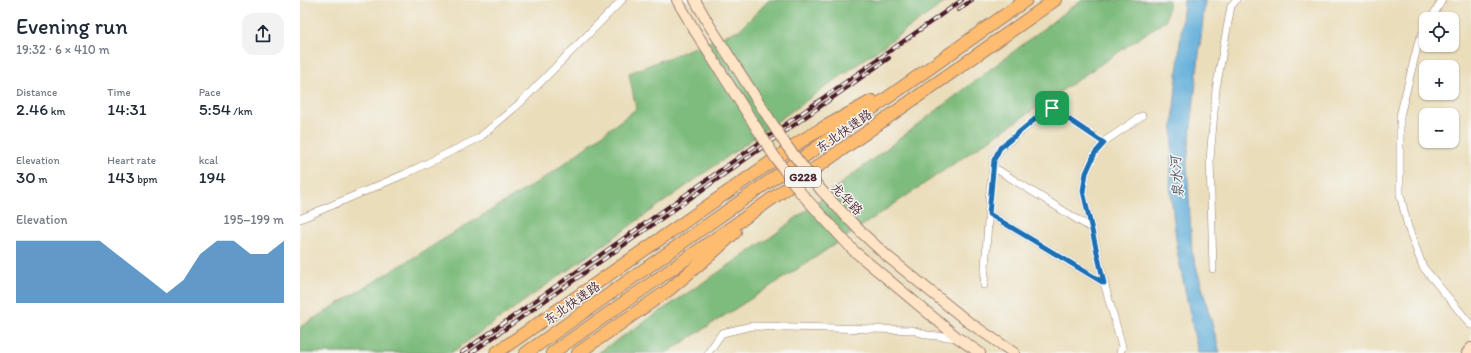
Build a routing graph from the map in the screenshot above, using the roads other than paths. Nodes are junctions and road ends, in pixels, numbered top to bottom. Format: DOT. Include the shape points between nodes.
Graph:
graph roads {
  1 [pos="622,0"];
  2 [pos="677,0"];
  3 [pos="694,0"];
  4 [pos="1026,0"];
  5 [pos="1055,0"];
  6 [pos="1236,0"];
  7 [pos="1442,0"];
  8 [pos="1435,12"];
  9 [pos="1419,40"];
  10 [pos="910,82"];
  11 [pos="1142,116"];
  12 [pos="1104,143"];
  13 [pos="993,170"];
  14 [pos="766,203"];
  15 [pos="989,214"];
  16 [pos="300,219"];
  17 [pos="1091,228"];
  18 [pos="1213,269"];
  19 [pos="1104,283"];
  20 [pos="984,286"];
  21 [pos="1471,326"];
  22 [pos="958,338"];
  23 [pos="1471,348"];
  24 [pos="496,353"];
  25 [pos="526,353"];
  26 [pos="552,353"];
  27 [pos="578,353"];
  28 [pos="708,353"];
  29 [pos="980,353"];
  30 [pos="1014,353"];
  31 [pos="1120,353"];
  32 [pos="1467,353"];
  1 -- 16 [label="street" via="520,103 479,138 406,174"];
  2 -- 22 [label="street, bridge" via="775,157 800,192 854,251"];
  3 -- 30 [label="street, 龙华路, bridge" via="786,145 821,190 887,256 967,321"];
  4 -- 10 [label="highway, 东北快速路 / G228"];
  5 -- 14 [label="highway, 东北快速路 / G228"];
  6 -- 18 [label="street" via="1231,6 1216,89 1210,178"];
  7 -- 8 [label="street"];
  9 -- 21 [label="street" via="1400,116 1400,194 1408,227 1424,267"];
  10 -- 24 [label="highway" via="801,141"];
  10 -- 25 [label="highway, 东北快速路 / G228"];
  11 -- 12 [label="street"];
  12 -- 13 [label="street" via="1052,108 1046,110 1000,148 994,160"];
  12 -- 17 [label="street" via="1095,153 1086,173 1083,191"];
  13 -- 15 [label="street"];
  13 -- 17 [label="street" via="998,170"];
  14 -- 26 [label="highway, 东北快速路 / G228"];
  14 -- 27 [label="highway" via="670,289"];
  15 -- 19 [label="street"];
  15 -- 20 [label="street"];
  17 -- 19 [label="street"];
  19 -- 31 [label="street" via="1122,346"];
  22 -- 28 [label="street" via="927,335 912,330 752,326 722,333"];
  22 -- 29 [label="street"];
  23 -- 32 [label="street"];
}
